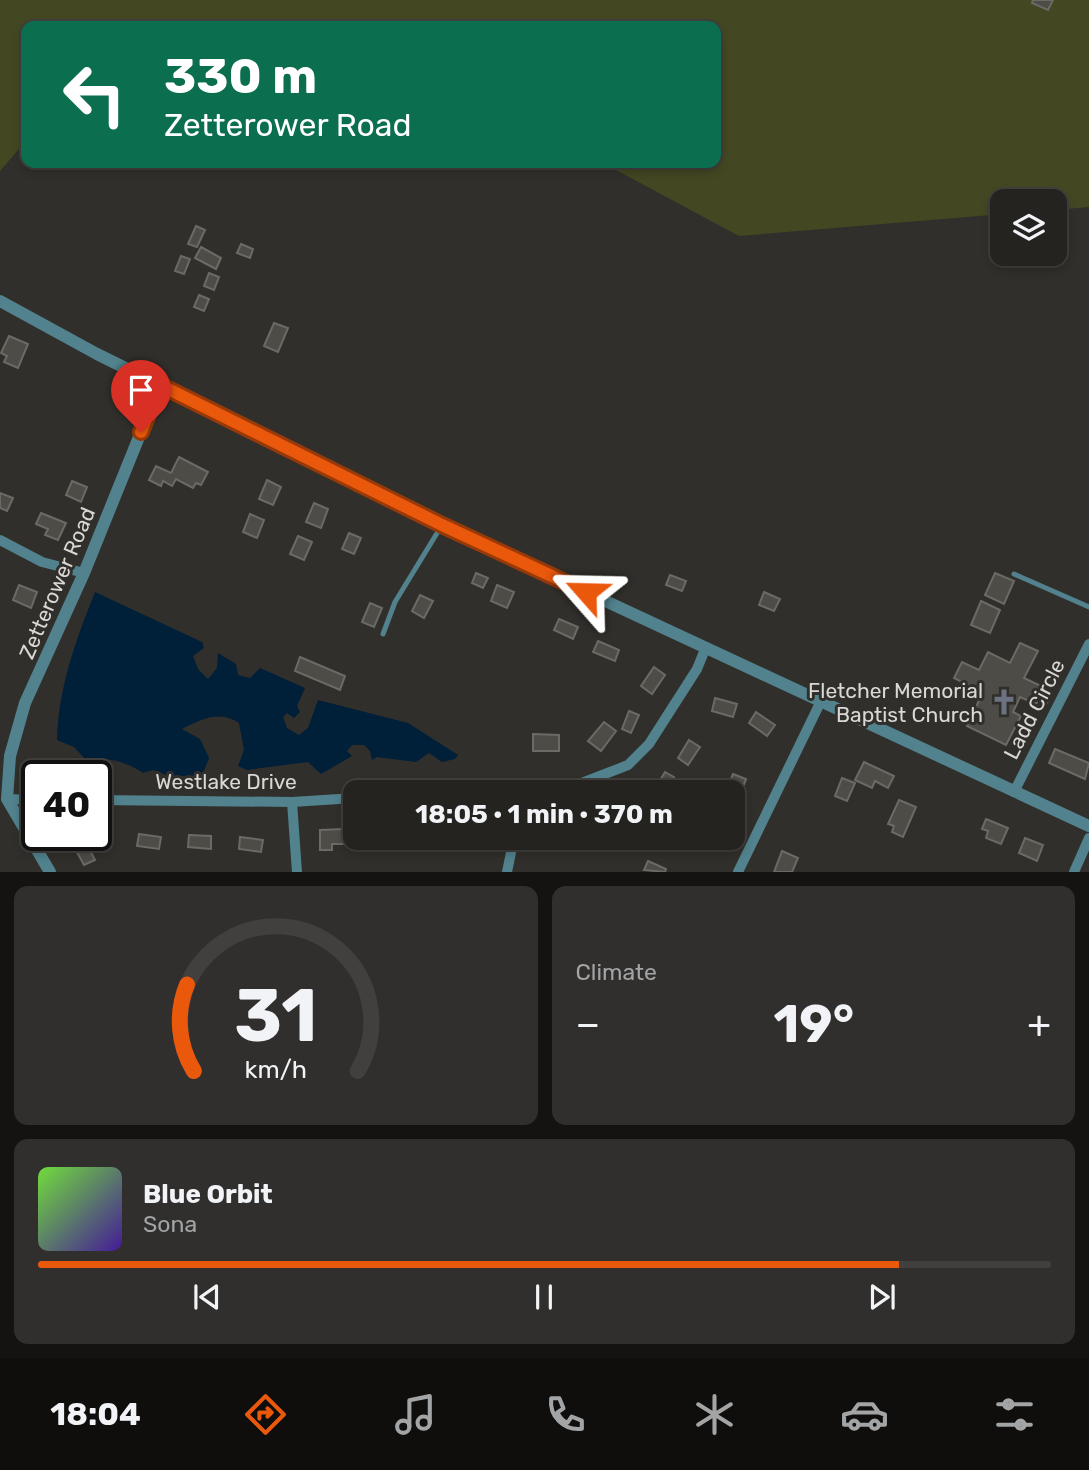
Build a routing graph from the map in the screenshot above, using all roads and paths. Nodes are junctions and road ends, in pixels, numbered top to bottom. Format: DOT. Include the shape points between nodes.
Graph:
graph roads {
  1 [pos="0,301"];
  2 [pos="160,385"];
  3 [pos="442,525"];
  4 [pos="0,540"];
  5 [pos="84,573"];
  6 [pos="1014,574"];
  7 [pos="1089,607"];
  8 [pos="383,634"];
  9 [pos="1089,644"];
  10 [pos="706,648"];
  11 [pos="821,701"];
  12 [pos="589,780"];
  13 [pos="1014,792"];
  14 [pos="7,799"];
  15 [pos="21,799"];
  16 [pos="343,799"];
  17 [pos="112,800"];
  18 [pos="292,802"];
  19 [pos="1089,826"];
  20 [pos="1089,838"];
  21 [pos="512,850"];
  22 [pos="50,872"];
  23 [pos="297,872"];
  24 [pos="507,872"];
  25 [pos="738,872"];
  26 [pos="1073,872"];
  1 -- 2 [label="street"];
  2 -- 3 [label="street"];
  2 -- 5 [label="street, Zetterower Road"];
  3 -- 8 [label="lane" via="395,602"];
  3 -- 10 [label="street"];
  4 -- 5 [label="street" via="42,562"];
  5 -- 14 [label="street, Zetterower Road" via="25,703 10,757"];
  6 -- 7 [label="lane"];
  9 -- 13 [label="street, Ladd Circle"];
  10 -- 11 [label="street"];
  10 -- 12 [label="street" via="649,744 628,765"];
  11 -- 13 [label="street"];
  11 -- 25 [label="street"];
  13 -- 19 [label="street"];
  14 -- 15 [label="street"];
  14 -- 22 [label="street"];
  16 -- 18 [label="street, Westlake Drive"];
  17 -- 18 [label="street, Westlake Drive"];
  18 -- 23 [label="street"];
  20 -- 26 [label="street"];
  21 -- 24 [label="street"];
}
